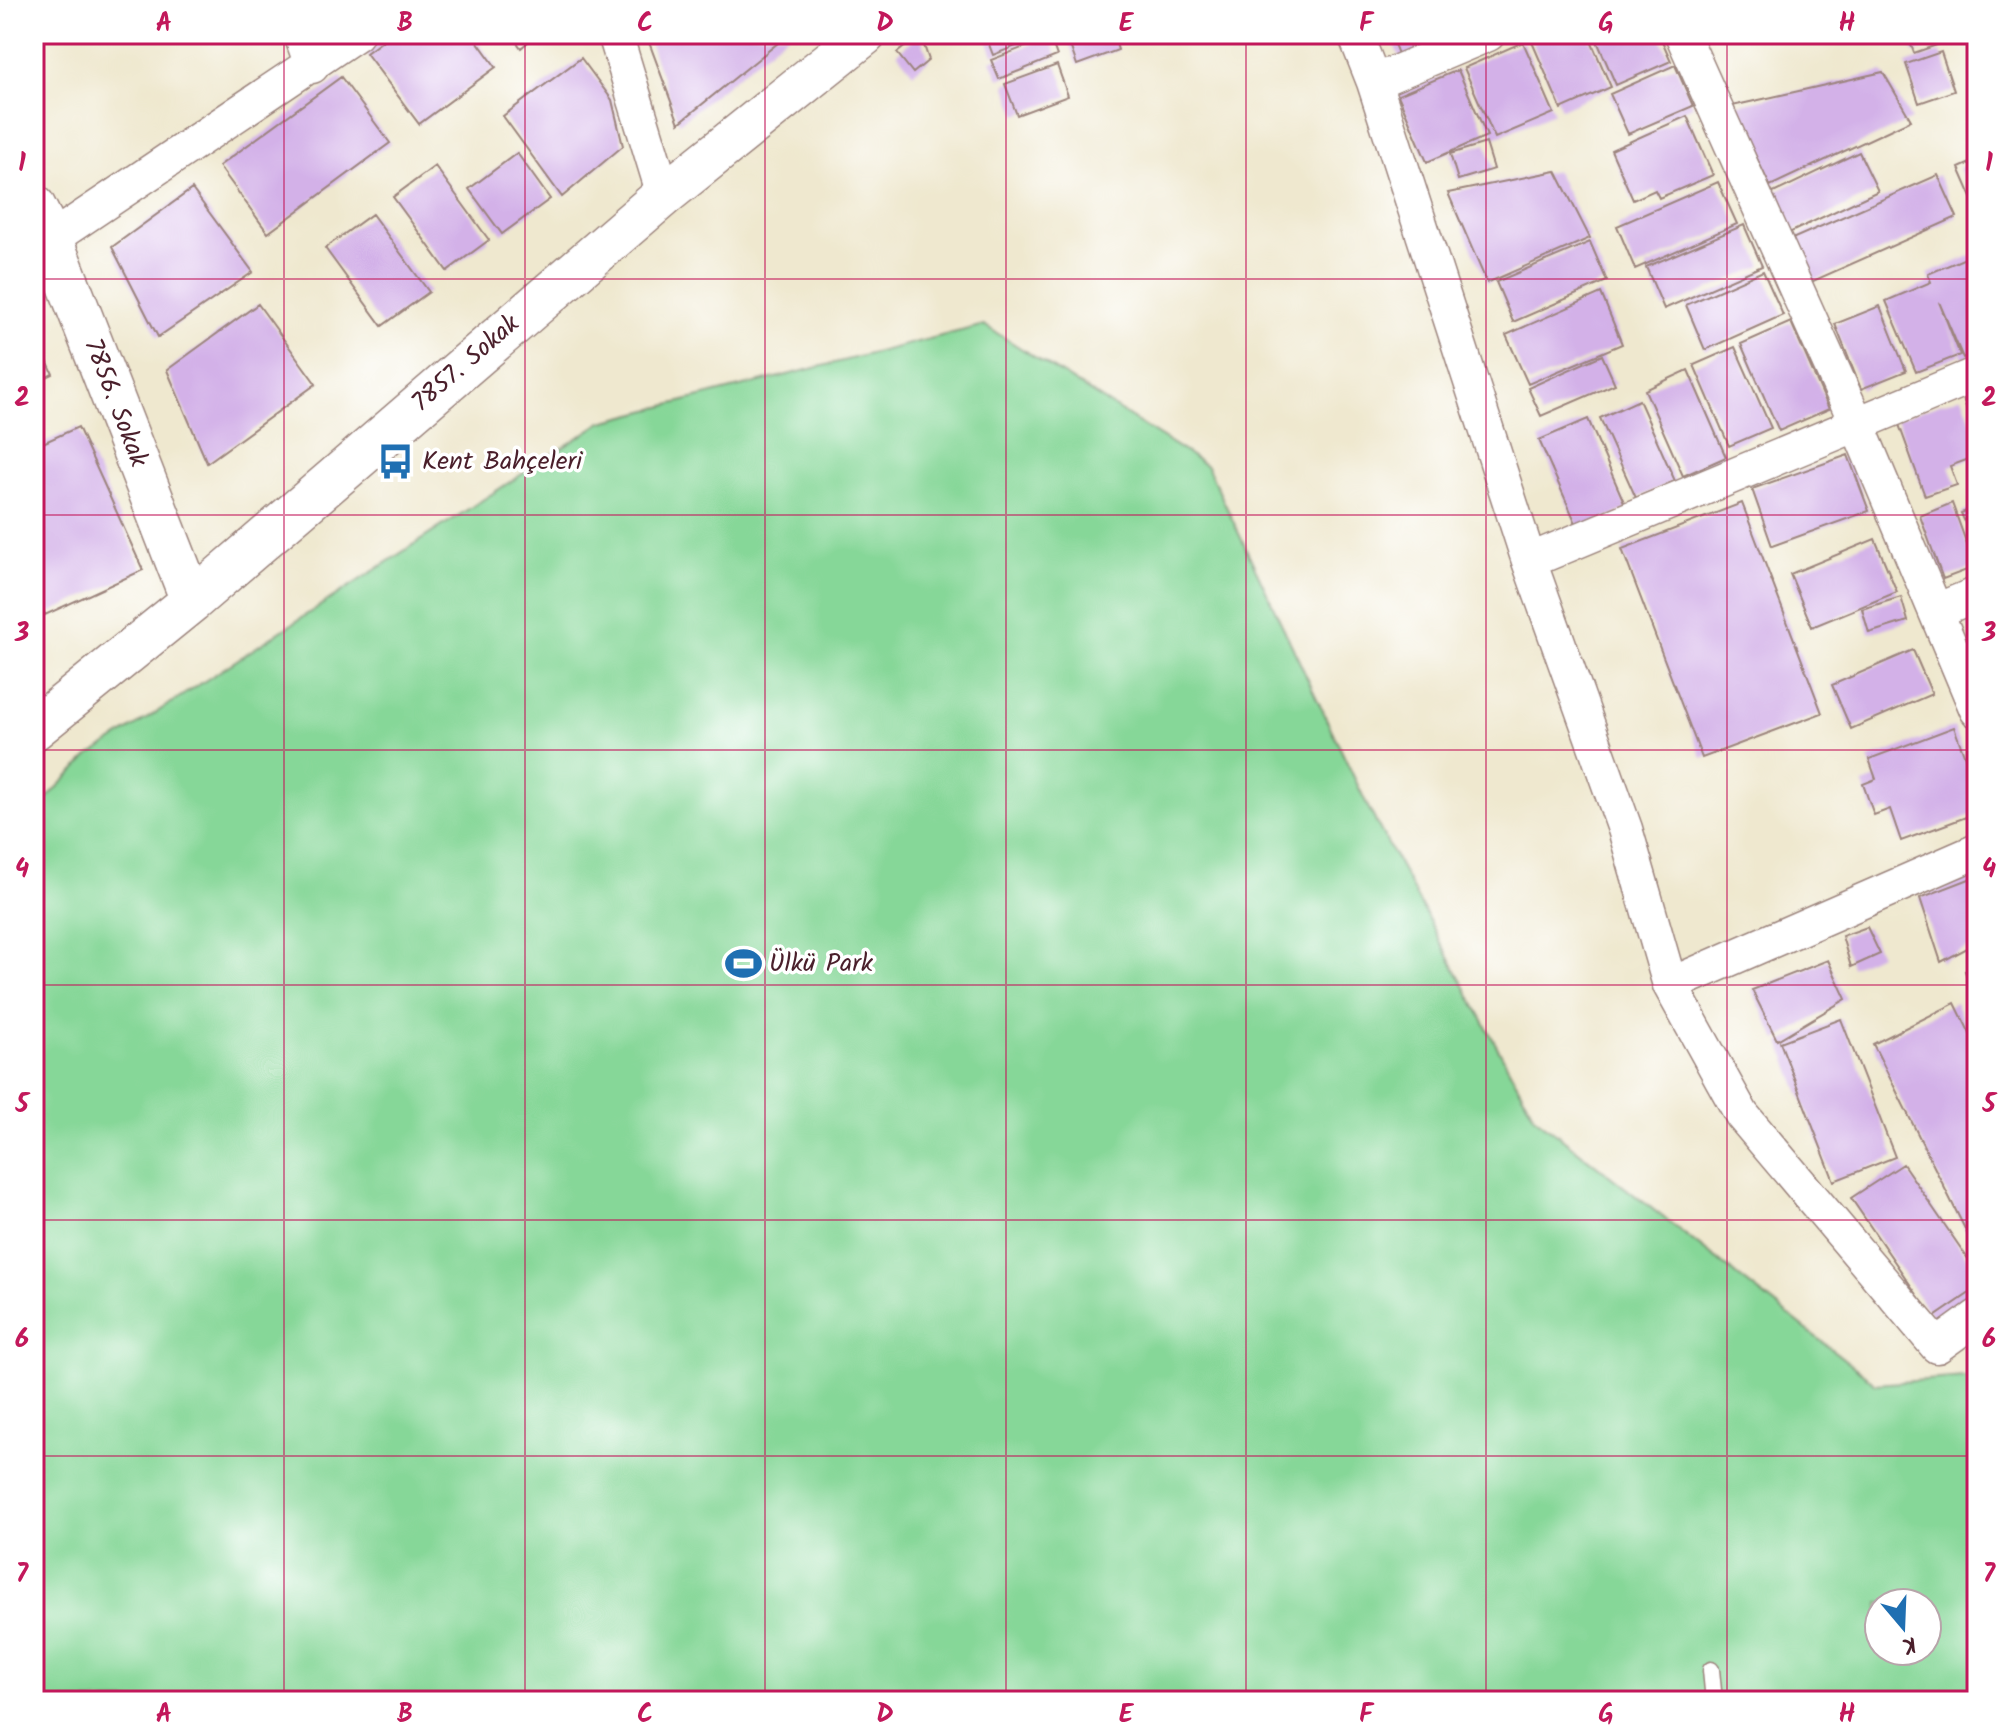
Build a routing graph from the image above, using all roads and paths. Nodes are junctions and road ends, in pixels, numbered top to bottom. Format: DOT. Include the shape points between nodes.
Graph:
graph roads {
  1 [pos="301,34"];
  2 [pos="356,34"];
  3 [pos="615,34"];
  4 [pos="865,34"];
  5 [pos="1355,34"];
  6 [pos="1488,34"];
  7 [pos="1682,34"];
  8 [pos="312,66"];
  9 [pos="1374,82"];
  10 [pos="664,195"];
  11 [pos="42,223"];
  12 [pos="1977,374"];
  13 [pos="1857,424"];
  14 [pos="1529,561"];
  15 [pos="1977,594"];
  16 [pos="192,601"];
  17 [pos="1936,611"];
  18 [pos="1977,710"];
  19 [pos="34,729"];
  20 [pos="1977,851"];
  21 [pos="1670,985"];
  22 [pos="1977,1317"];
  23 [pos="1711,1670"];
  24 [pos="1714,1701"];
  1 -- 8 [label="street"];
  2 -- 8 [label="street"];
  3 -- 10 [label="street"];
  4 -- 10 [label="street, 7857. Sokak"];
  5 -- 9 [label="street"];
  6 -- 9 [label="street"];
  7 -- 13 [label="street"];
  8 -- 11 [label="street"];
  9 -- 14 [label="street"];
  10 -- 16 [label="street, 7857. Sokak"];
  11 -- 16 [label="street, 7856. Sokak"];
  12 -- 13 [label="street"];
  13 -- 14 [label="street"];
  13 -- 17 [label="street"];
  14 -- 21 [label="street" via="1625,829"];
  15 -- 17 [label="street"];
  16 -- 19 [label="street, 7857. Sokak"];
  17 -- 18 [label="street"];
  20 -- 21 [label="street"];
  21 -- 22 [label="street" via="1742,1115 1937,1346"];
  23 -- 24 [label="lane"];
}
